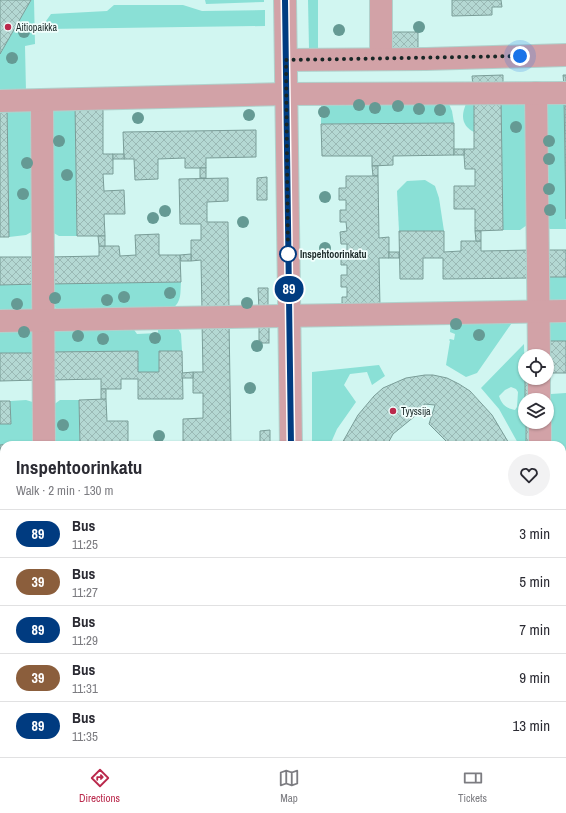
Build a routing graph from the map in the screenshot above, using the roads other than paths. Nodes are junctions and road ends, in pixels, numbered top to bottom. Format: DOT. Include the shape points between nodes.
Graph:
graph roads {
  1 [pos="285,0"];
  2 [pos="381,0"];
  3 [pos="566,55"];
  4 [pos="381,59"];
  5 [pos="286,60"];
  6 [pos="536,93"];
  7 [pos="566,93"];
  8 [pos="286,94"];
  9 [pos="42,100"];
  10 [pos="0,101"];
  11 [pos="566,311"];
  12 [pos="538,312"];
  13 [pos="289,316"];
  14 [pos="44,320"];
  15 [pos="0,321"];
  16 [pos="539,349"];
  17 [pos="540,429"];
  18 [pos="44,441"];
  19 [pos="291,441"];
  20 [pos="540,441"];
  1 -- 5 [label="street"];
  2 -- 4 [label="street"];
  3 -- 4 [label="street"];
  4 -- 5 [label="street"];
  5 -- 8 [label="street"];
  6 -- 7 [label="street"];
  6 -- 8 [label="street"];
  6 -- 12 [label="street"];
  8 -- 9 [label="street"];
  8 -- 13 [label="street"];
  9 -- 10 [label="street"];
  9 -- 14 [label="street"];
  11 -- 12 [label="street"];
  12 -- 13 [label="street"];
  12 -- 16 [label="street"];
  13 -- 14 [label="street"];
  13 -- 19 [label="street"];
  14 -- 15 [label="street"];
  14 -- 18 [label="street"];
  17 -- 20 [label="street"];
}
